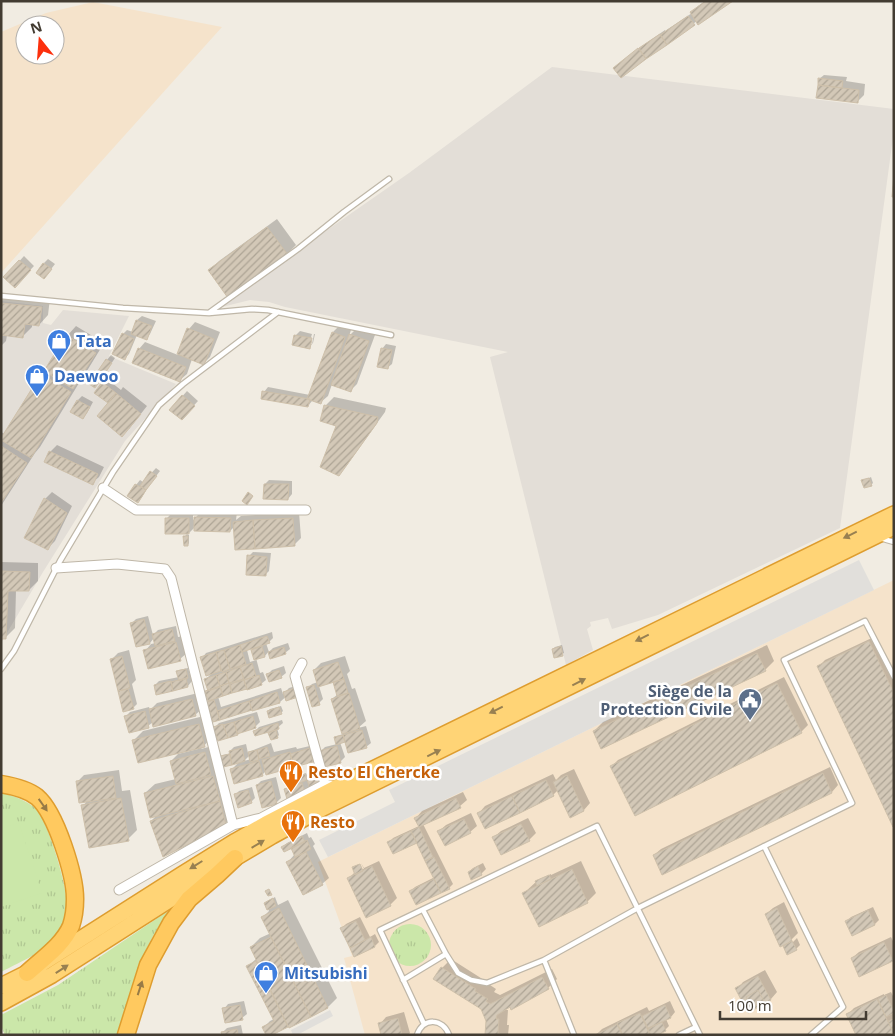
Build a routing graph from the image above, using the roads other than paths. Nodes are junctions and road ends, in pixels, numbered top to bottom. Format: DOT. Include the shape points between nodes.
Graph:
graph roads {
  1 [pos="389,179"];
  2 [pos="1,296"];
  3 [pos="278,312"];
  4 [pos="209,313"];
  5 [pos="391,335"];
  6 [pos="102,488"];
  7 [pos="306,510"];
  8 [pos="894,514"];
  9 [pos="894,527"];
  10 [pos="874,536"];
  11 [pos="894,542"];
  12 [pos="56,568"];
  13 [pos="302,663"];
  14 [pos="1,670"];
  15 [pos="894,677"];
  16 [pos="1,784"];
  17 [pos="332,786"];
  18 [pos="233,825"];
  19 [pos="764,846"];
  20 [pos="235,858"];
  21 [pos="119,890"];
  22 [pos="638,908"];
  23 [pos="423,910"];
  24 [pos="446,954"];
  25 [pos="544,960"];
  26 [pos="27,973"];
  27 [pos="403,980"];
  28 [pos="11,987"];
  29 [pos="1,1002"];
  30 [pos="424,1024"];
  31 [pos="696,1027"];
  32 [pos="126,1035"];
  33 [pos="417,1035"];
  34 [pos="450,1035"];
  35 [pos="574,1035"];
  36 [pos="680,1035"];
  37 [pos="700,1035"];
  38 [pos="811,1035"];
  1 -- 4 [label="lane"];
  2 -- 4 [label="lane"];
  3 -- 4 [label="lane" via="252,308"];
  3 -- 5 [label="lane"];
  3 -- 6 [label="lane" via="183,384 160,406"];
  6 -- 7 [label="street" via="136,510"];
  6 -- 12 [label="lane"];
  8 -- 17 [label="highway, one-way"];
  9 -- 10 [label="highway"];
  10 -- 11 [label="lane"];
  20 -- 10 [label="highway, one-way" via="346,796"];
  12 -- 14 [label="lane"];
  12 -- 18 [label="street" via="117,564 165,569 171,578"];
  13 -- 17 [label="street" via="295,676"];
  15 -- 19 [label="lane" via="865,621 784,660 852,803"];
  16 -- 26 [label="highway, one-way" via="26,790 38,797 47,810 63,842 76,898 73,918 65,936"];
  17 -- 18 [label="street" via="261,818"];
  17 -- 26 [label="highway, one-way" via="236,841"];
  18 -- 21 [label="street"];
  19 -- 22 [label="lane"];
  19 -- 38 [label="lane" via="843,1007"];
  28 -- 20 [label="highway, one-way" via="58,971"];
  32 -- 20 [label="highway, one-way" via="148,965 171,923 189,900"];
  22 -- 23 [label="lane" via="597,826"];
  22 -- 25 [label="lane"];
  22 -- 31 [label="lane"];
  23 -- 24 [label="lane"];
  23 -- 27 [label="lane" via="380,930"];
  24 -- 25 [label="lane" via="458,973 470,980 487,983"];
  24 -- 27 [label="lane"];
  25 -- 35 [label="lane"];
  26 -- 28 [label="highway"];
  27 -- 30 [label="lane"];
  28 -- 29 [label="highway"];
  30 -- 33 [label="lane"];
  30 -- 34 [label="lane" via="438,1022"];
  31 -- 36 [label="lane"];
  31 -- 37 [label="lane"];
}
